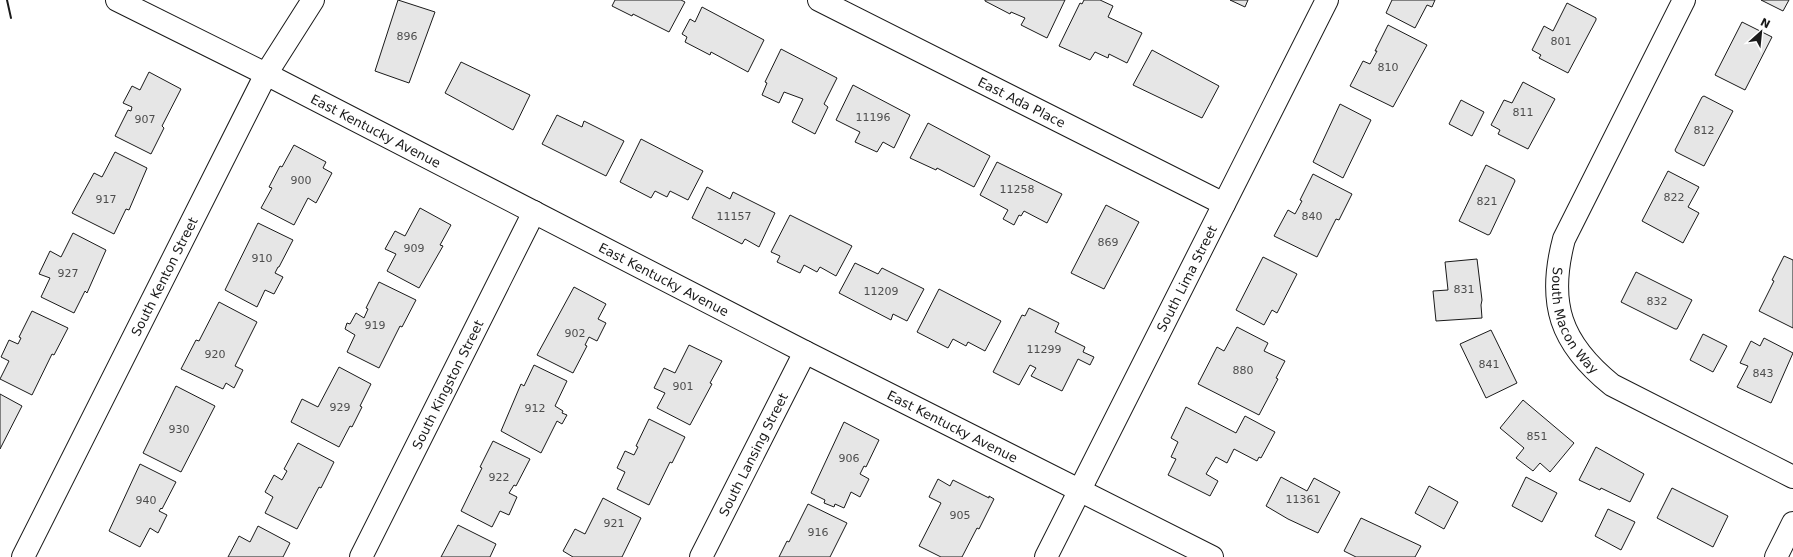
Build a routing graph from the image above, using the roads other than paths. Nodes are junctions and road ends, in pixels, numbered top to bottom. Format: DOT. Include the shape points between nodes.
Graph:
graph roads {
  1 [pos="117,0"];
  2 [pos="313,0"];
  3 [pos="819,0"];
  4 [pos="1327,0"];
  5 [pos="1684,0"];
  6 [pos="266,74"];
  7 [pos="1224,204"];
  8 [pos="534,212"];
  9 [pos="805,352"];
  10 [pos="1793,477"];
  11 [pos="1079,490"];
  12 [pos="1793,523"];
  13 [pos="23,557"];
  14 [pos="361,557"];
  15 [pos="701,557"];
  16 [pos="1046,557"];
  17 [pos="1212,557"];
  18 [pos="1776,557"];
  1 -- 6 [label="street, East Kentucky Avenue"];
  2 -- 6 [label="street, South Kenton Street"];
  3 -- 7 [label="street, East Ada Place"];
  4 -- 7 [label="street, South Lima Street"];
  5 -- 10 [label="street, South Macon Way" via="1564,239 1557,264 1556,296 1564,327 1576,349 1592,369 1612,385"];
  6 -- 8 [label="street, East Kentucky Avenue"];
  6 -- 13 [label="street, South Kenton Street"];
  7 -- 11 [label="street, South Lima Street"];
  8 -- 9 [label="street, East Kentucky Avenue"];
  8 -- 14 [label="street, South Kingston Street"];
  9 -- 11 [label="street, East Kentucky Avenue"];
  9 -- 15 [label="street, South Lansing Street"];
  11 -- 16 [label="street, South Lima Street"];
  11 -- 17 [label="street, East Kentucky Avenue"];
  12 -- 18 [label="street"];
}
